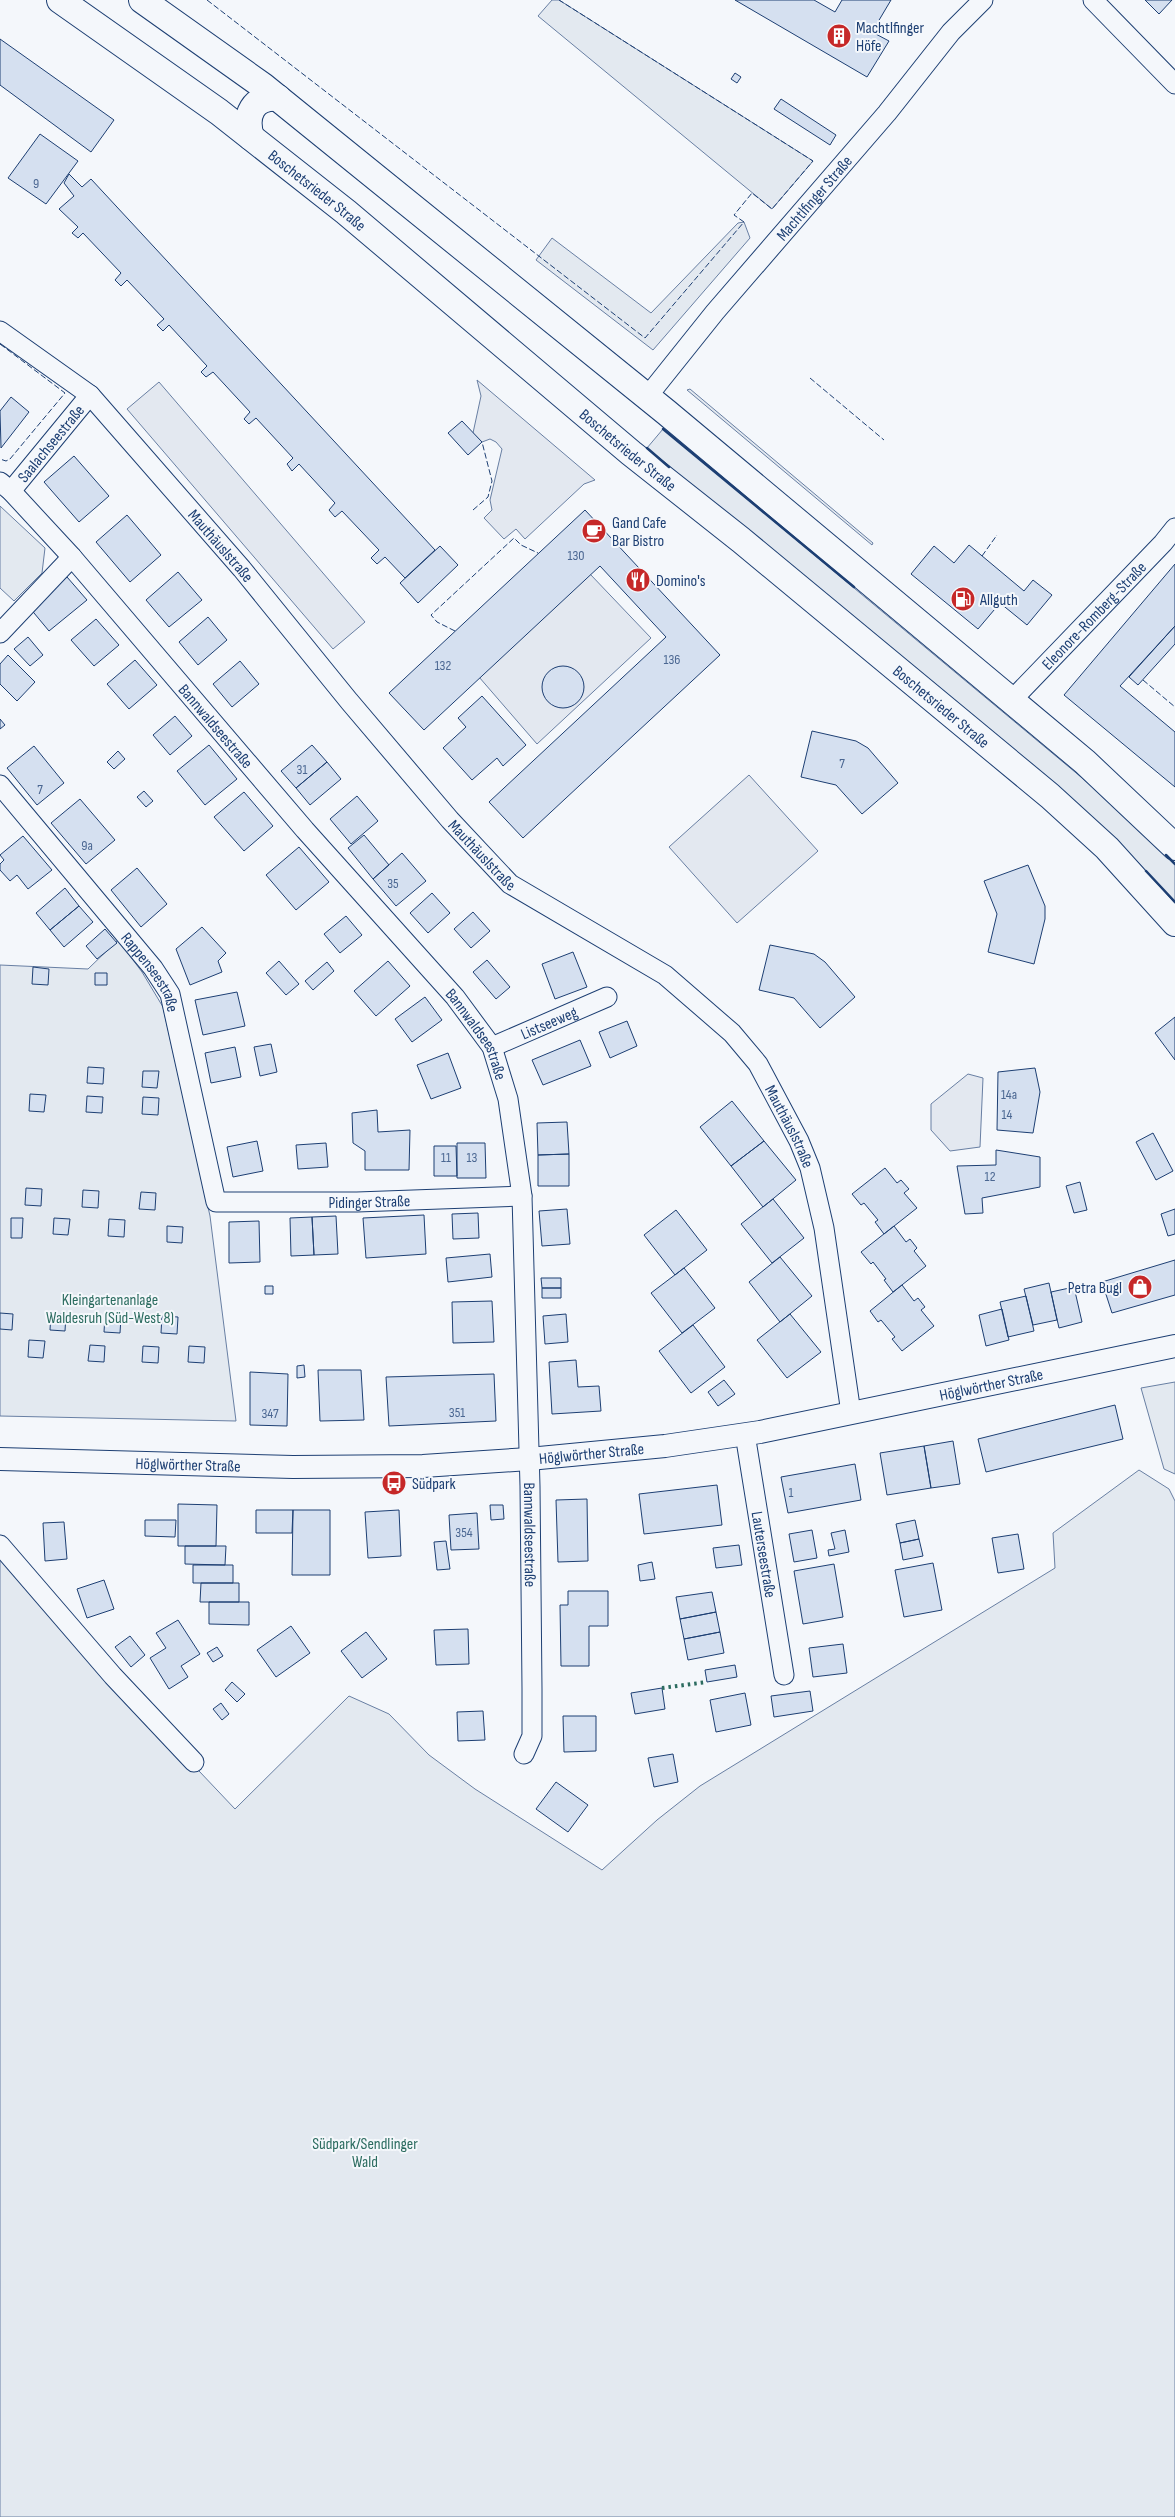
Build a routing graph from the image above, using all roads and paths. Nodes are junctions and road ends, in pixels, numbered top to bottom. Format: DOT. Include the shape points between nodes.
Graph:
graph roads {
  1 [pos="60,0"];
  2 [pos="142,0"];
  3 [pos="983,0"];
  4 [pos="1093,0"];
  5 [pos="1175,84"];
  6 [pos="278,98"];
  7 [pos="251,137"];
  8 [pos="0,331"];
  9 [pos="90,395"];
  10 [pos="647,397"];
  11 [pos="5,487"];
  12 [pos="1175,528"];
  13 [pos="72,557"];
  14 [pos="0,633"];
  15 [pos="1011,701"];
  16 [pos="0,785"];
  17 [pos="1175,846"];
  18 [pos="1175,922"];
  19 [pos="607,997"];
  20 [pos="492,1047"];
  21 [pos="522,1196"];
  22 [pos="216,1202"];
  23 [pos="1175,1346"];
  24 [pos="851,1413"];
  25 [pos="745,1434"];
  26 [pos="0,1459"];
  27 [pos="529,1459"];
  28 [pos="0,1545"];
  29 [pos="784,1675"];
  30 [pos="524,1754"];
  31 [pos="194,1762"];
  1 -- 7 [label="main road, Boschetsrieder Straße"];
  2 -- 6 [label="main road"];
  3 -- 10 [label="street, Machtlfinger Straße" via="951,32 881,120"];
  4 -- 5 [label="street"];
  6 -- 7 [label="main road" via="264,99 249,112 247,122"];
  6 -- 10 [label="main road"];
  7 -- 18 [label="main road, Boschetsrieder Straße" via="346,212 631,453 1050,796 1108,848"];
  8 -- 9 [label="street, Mauthäuslstraße"];
  9 -- 11 [label="street, Saalachseestraße"];
  9 -- 24 [label="street, Mauthäuslstraße" via="242,569 450,820 510,884 665,975 732,1033 758,1064 800,1141 810,1168 824,1228"];
  10 -- 15 [label="main road"];
  11 -- 13 [label="street, Bannwaldseestraße"];
  12 -- 15 [label="street, Eleonore-Romberg-Straße"];
  13 -- 14 [label="street"];
  13 -- 20 [label="street, Bannwaldseestraße" via="305,830 455,997"];
  15 -- 17 [label="main road" via="1086,762"];
  16 -- 22 [label="street, Rappenseestraße" via="153,968 170,994"];
  19 -- 20 [label="street, Listseeweg"];
  20 -- 21 [label="street, Bannwaldseestraße" via="508,1100"];
  21 -- 22 [label="street, Pidinger Straße" via="357,1202"];
  21 -- 27 [label="street, Bannwaldseestraße"];
  23 -- 24 [label="street, Höglwörther Straße"];
  24 -- 25 [label="street, Höglwörther Straße"];
  25 -- 27 [label="street, Höglwörther Straße" via="664,1446"];
  25 -- 29 [label="street, Lauterseestraße"];
  26 -- 27 [label="street, Höglwörther Straße" via="321,1467 423,1466"];
  27 -- 30 [label="street, Bannwaldseestraße" via="532,1736"];
  28 -- 31 [label="street" via="113,1676"];
}
